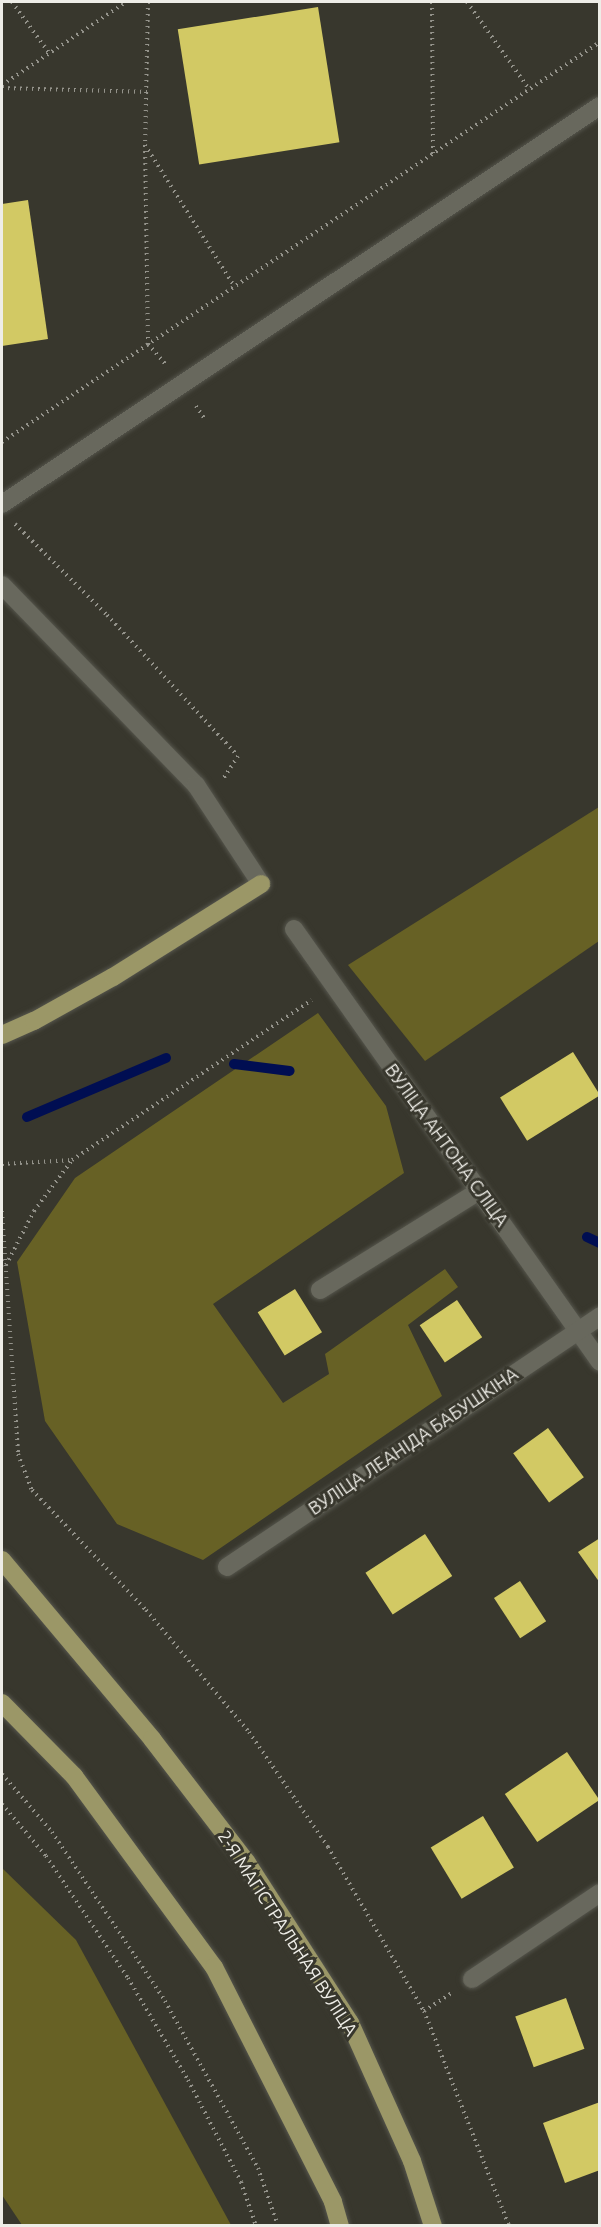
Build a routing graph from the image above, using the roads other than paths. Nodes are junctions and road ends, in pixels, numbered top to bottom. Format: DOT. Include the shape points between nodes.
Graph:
graph roads {
  1 [pos="600,106"];
  2 [pos="6,512"];
  3 [pos="2,585"];
  4 [pos="261,884"];
  5 [pos="294,929"];
  6 [pos="2,1035"];
  7 [pos="479,1191"];
  8 [pos="320,1290"];
  9 [pos="600,1316"];
  10 [pos="580,1328"];
  11 [pos="600,1362"];
  12 [pos="2,1560"];
  13 [pos="227,1567"];
  14 [pos="2,1703"];
  15 [pos="600,1893"];
  16 [pos="472,1979"];
  17 [pos="340,2226"];
  18 [pos="433,2226"];
  1 -- 2 [label="street" via="182,385"];
  3 -- 4 [label="street" via="196,785"];
  4 -- 6 [label="main road" via="113,977"];
  5 -- 7 [label="street, ВУЛІЦА АНТОНА СЛІЦА"];
  7 -- 8 [label="street"];
  7 -- 10 [label="street, ВУЛІЦА АНТОНА СЛІЦА"];
  9 -- 10 [label="street, ВУЛІЦА ЛЕАНІДА БАБУШКІНА"];
  10 -- 11 [label="street, ВУЛІЦА АНТОНА СЛІЦА"];
  10 -- 13 [label="street, ВУЛІЦА ЛЕАНІДА БАБУШКІНА"];
  12 -- 18 [label="main road, 2-Я МАГІСТРАЛЬНАЯ ВУЛІЦА" via="84,1663 152,1739 260,1883 350,2023 412,2161"];
  14 -- 17 [label="main road" via="74,1776 214,1967 333,2202"];
  15 -- 16 [label="street"];
}
